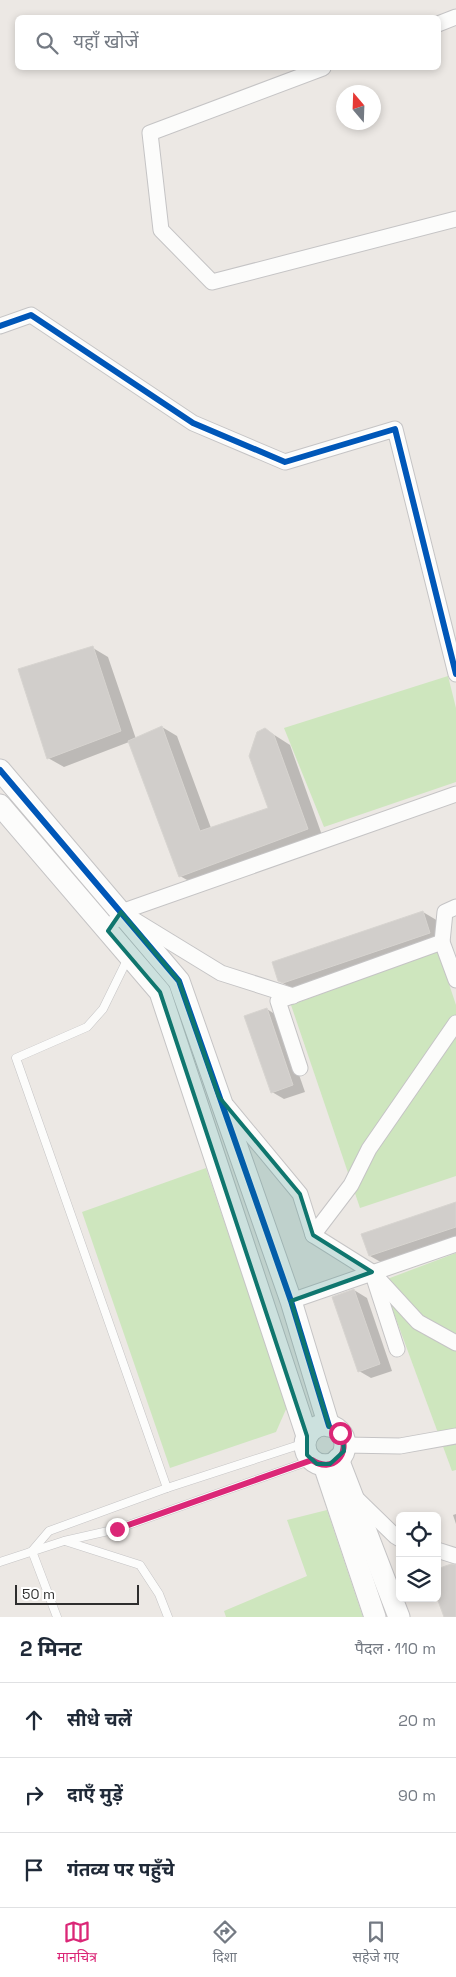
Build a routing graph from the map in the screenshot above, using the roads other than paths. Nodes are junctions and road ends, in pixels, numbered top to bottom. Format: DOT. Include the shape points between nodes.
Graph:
graph roads {
  1 [pos="456,17"];
  2 [pos="441,23"];
  3 [pos="318,70"];
  4 [pos="456,219"];
  5 [pos="0,326"];
  6 [pos="456,674"];
  7 [pos="0,770"];
  8 [pos="456,794"];
  9 [pos="0,805"];
  10 [pos="456,907"];
  11 [pos="121,912"];
  12 [pos="108,931"];
  13 [pos="442,942"];
  14 [pos="129,956"];
  15 [pos="456,980"];
  16 [pos="293,996"];
  17 [pos="456,1023"];
  18 [pos="300,1068"];
  19 [pos="219,1097"];
  20 [pos="313,1236"];
  21 [pos="456,1244"];
  22 [pos="372,1272"];
  23 [pos="281,1273"];
  24 [pos="255,1281"];
  25 [pos="291,1301"];
  26 [pos="456,1343"];
  27 [pos="398,1350"];
  28 [pos="456,1436"];
  29 [pos="322,1451"];
  30 [pos="167,1488"];
  31 [pos="352,1494"];
  32 [pos="396,1536"];
  33 [pos="64,1541"];
  34 [pos="32,1551"];
  35 [pos="441,1551"];
  36 [pos="456,1556"];
  37 [pos="0,1562"];
  38 [pos="57,1617"];
  39 [pos="168,1617"];
  40 [pos="375,1617"];
  41 [pos="399,1617"];
  1 -- 2 [label="street"];
  3 -- 4 [label="street" via="150,133 161,230 212,282"];
  5 -- 6 [label="street" via="31,315 193,423 285,462 395,429"];
  7 -- 11 [label="street"];
  8 -- 11 [label="street"];
  9 -- 12 [label="street"];
  10 -- 13 [label="street" via="445,912"];
  11 -- 12 [label="street"];
  11 -- 16 [label="street" via="221,973"];
  11 -- 19 [label="street" via="179,981"];
  12 -- 14 [label="street"];
  13 -- 15 [label="street"];
  13 -- 16 [label="street"];
  14 -- 24 [label="street" via="160,992"];
  14 -- 30 [label="lane" via="103,1009 87,1027 16,1058"];
  16 -- 18 [label="street" via="278,1002"];
  17 -- 20 [label="street" via="370,1150 351,1185"];
  19 -- 20 [label="street" via="300,1194"];
  19 -- 23 [label="street"];
  20 -- 22 [label="street"];
  21 -- 22 [label="street"];
  22 -- 25 [label="street"];
  22 -- 26 [label="street" via="418,1322"];
  22 -- 27 [label="street"];
  23 -- 24 [label="street"];
  23 -- 25 [label="street"];
  24 -- 29 [label="street"];
  25 -- 29 [label="street" via="329,1426 316,1427"];
  28 -- 29 [label="street" via="400,1446"];
  29 -- 30 [label="lane"];
  29 -- 31 [label="street"];
  29 -- 33 [label="lane" via="117,1529"];
  29 -- 40 [label="street"];
  30 -- 34 [label="lane" via="49,1531"];
  31 -- 32 [label="street"];
  31 -- 41 [label="street"];
  33 -- 34 [label="lane"];
  33 -- 39 [label="lane" via="140,1564 159,1594"];
  34 -- 37 [label="lane"];
  34 -- 38 [label="lane"];
  35 -- 36 [label="street"];
}
